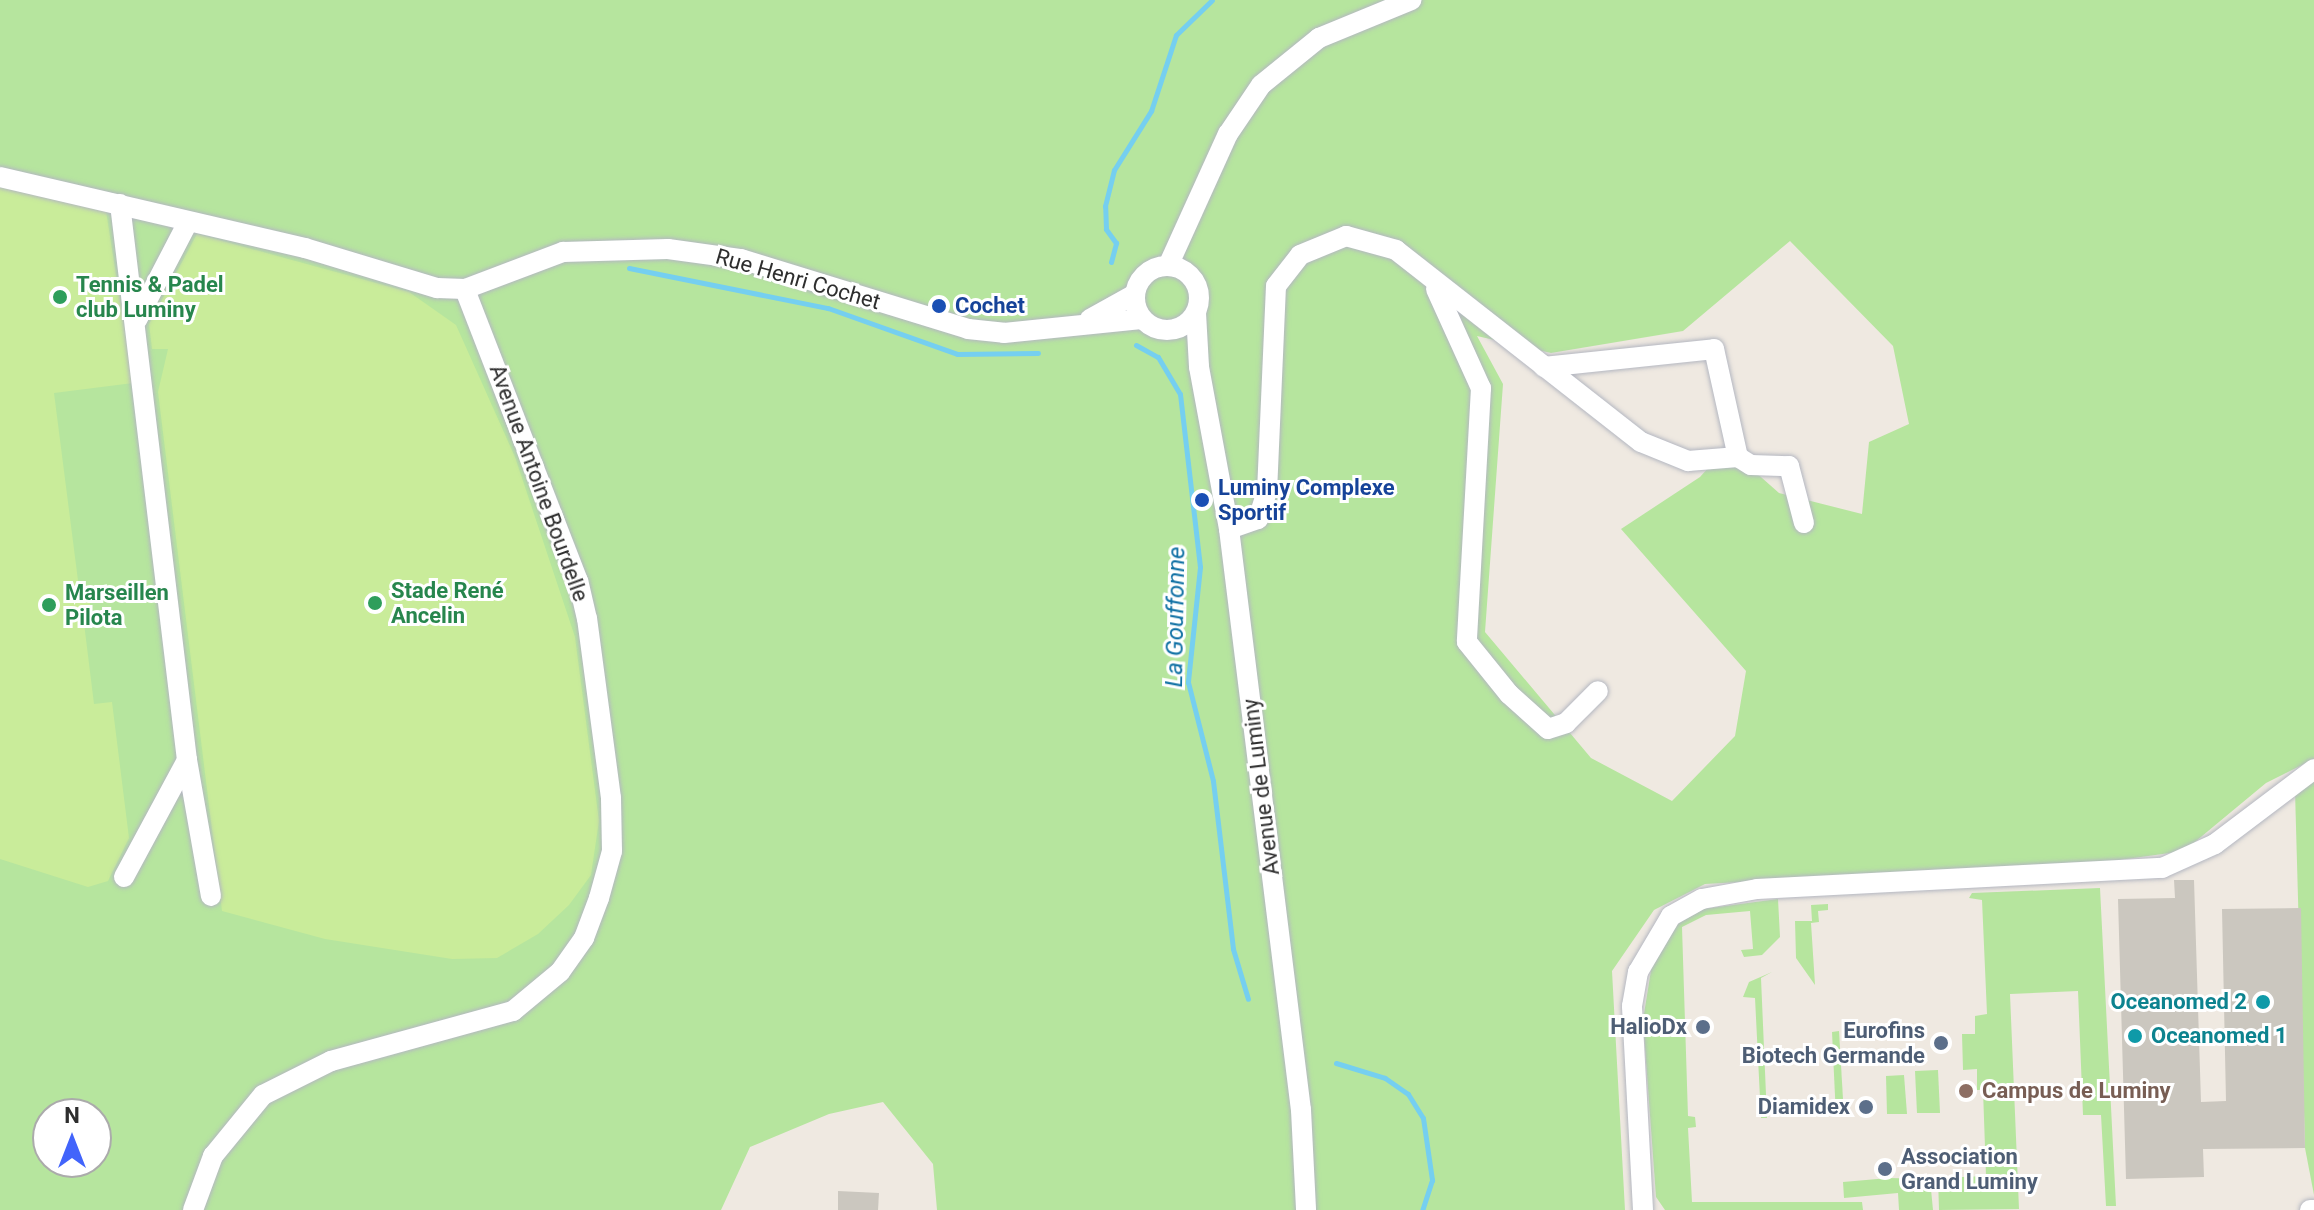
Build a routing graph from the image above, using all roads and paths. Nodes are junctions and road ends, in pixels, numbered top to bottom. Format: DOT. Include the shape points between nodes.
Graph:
graph roads {
  1 [pos="1411,0"];
  2 [pos="0,177"];
  3 [pos="120,204"];
  4 [pos="188,222"];
  5 [pos="1192,224"];
  6 [pos="1168,266"];
  7 [pos="1190,276"];
  8 [pos="1434,286"];
  9 [pos="465,289"];
  10 [pos="1135,294"];
  11 [pos="1196,313"];
  12 [pos="1141,319"];
  13 [pos="137,320"];
  14 [pos="1086,322"];
  15 [pos="1171,330"];
  16 [pos="1199,367"];
  17 [pos="1544,367"];
  18 [pos="1738,457"];
  19 [pos="1804,523"];
  20 [pos="1229,529"];
  21 [pos="1598,691"];
  22 [pos="187,760"];
  23 [pos="2314,769"];
  24 [pos="124,877"];
  25 [pos="211,896"];
  26 [pos="193,1210"];
  27 [pos="1306,1210"];
  28 [pos="1643,1210"];
  1 -- 5 [label="street" via="1319,38 1261,85 1228,134"];
  2 -- 3 [label="street"];
  3 -- 4 [label="street"];
  3 -- 13 [label="street"];
  4 -- 9 [label="street" via="437,288"];
  4 -- 13 [label="street"];
  5 -- 6 [label="street"];
  5 -- 7 [label="street"];
  6 -- 7 [label="street"];
  6 -- 10 [label="street" via="1146,274"];
  7 -- 11 [label="street" via="1199,298"];
  8 -- 17 [label="street"];
  8 -- 20 [label="street" via="1396,250 1364,237 1313,245 1287,270 1271,306 1264,506 1258,519"];
  8 -- 21 [label="street" via="1481,388 1467,642 1509,694 1548,729 1566,723"];
  9 -- 14 [label="street, Rue Henri Cochet" via="563,252 668,249 741,259 968,329 1004,333"];
  9 -- 26 [label="street, Avenue Antoine Bourdelle" via="578,581 587,619 611,798 612,851 599,898 584,938 560,972 513,1011 331,1061 263,1095 213,1156"];
  10 -- 12 [label="street"];
  10 -- 14 [label="street, Rue Henri Cochet"];
  11 -- 15 [label="street"];
  11 -- 16 [label="street, Avenue de Luminy"];
  12 -- 14 [label="street, Rue Henri Cochet"];
  12 -- 15 [label="street"];
  13 -- 22 [label="street"];
  15 -- 16 [label="street, Avenue de Luminy"];
  16 -- 20 [label="street, Avenue de Luminy"];
  17 -- 18 [label="street" via="1664,454 1688,461"];
  17 -- 18 [label="street" via="1714,349"];
  18 -- 19 [label="street" via="1751,465 1789,466"];
  20 -- 27 [label="street, Avenue de Luminy" via="1301,1110"];
  22 -- 24 [label="street"];
  22 -- 25 [label="street"];
  23 -- 28 [label="street" via="2215,844 2162,868 1757,889 1702,899 1671,916 1638,972 1632,1006"];
}
